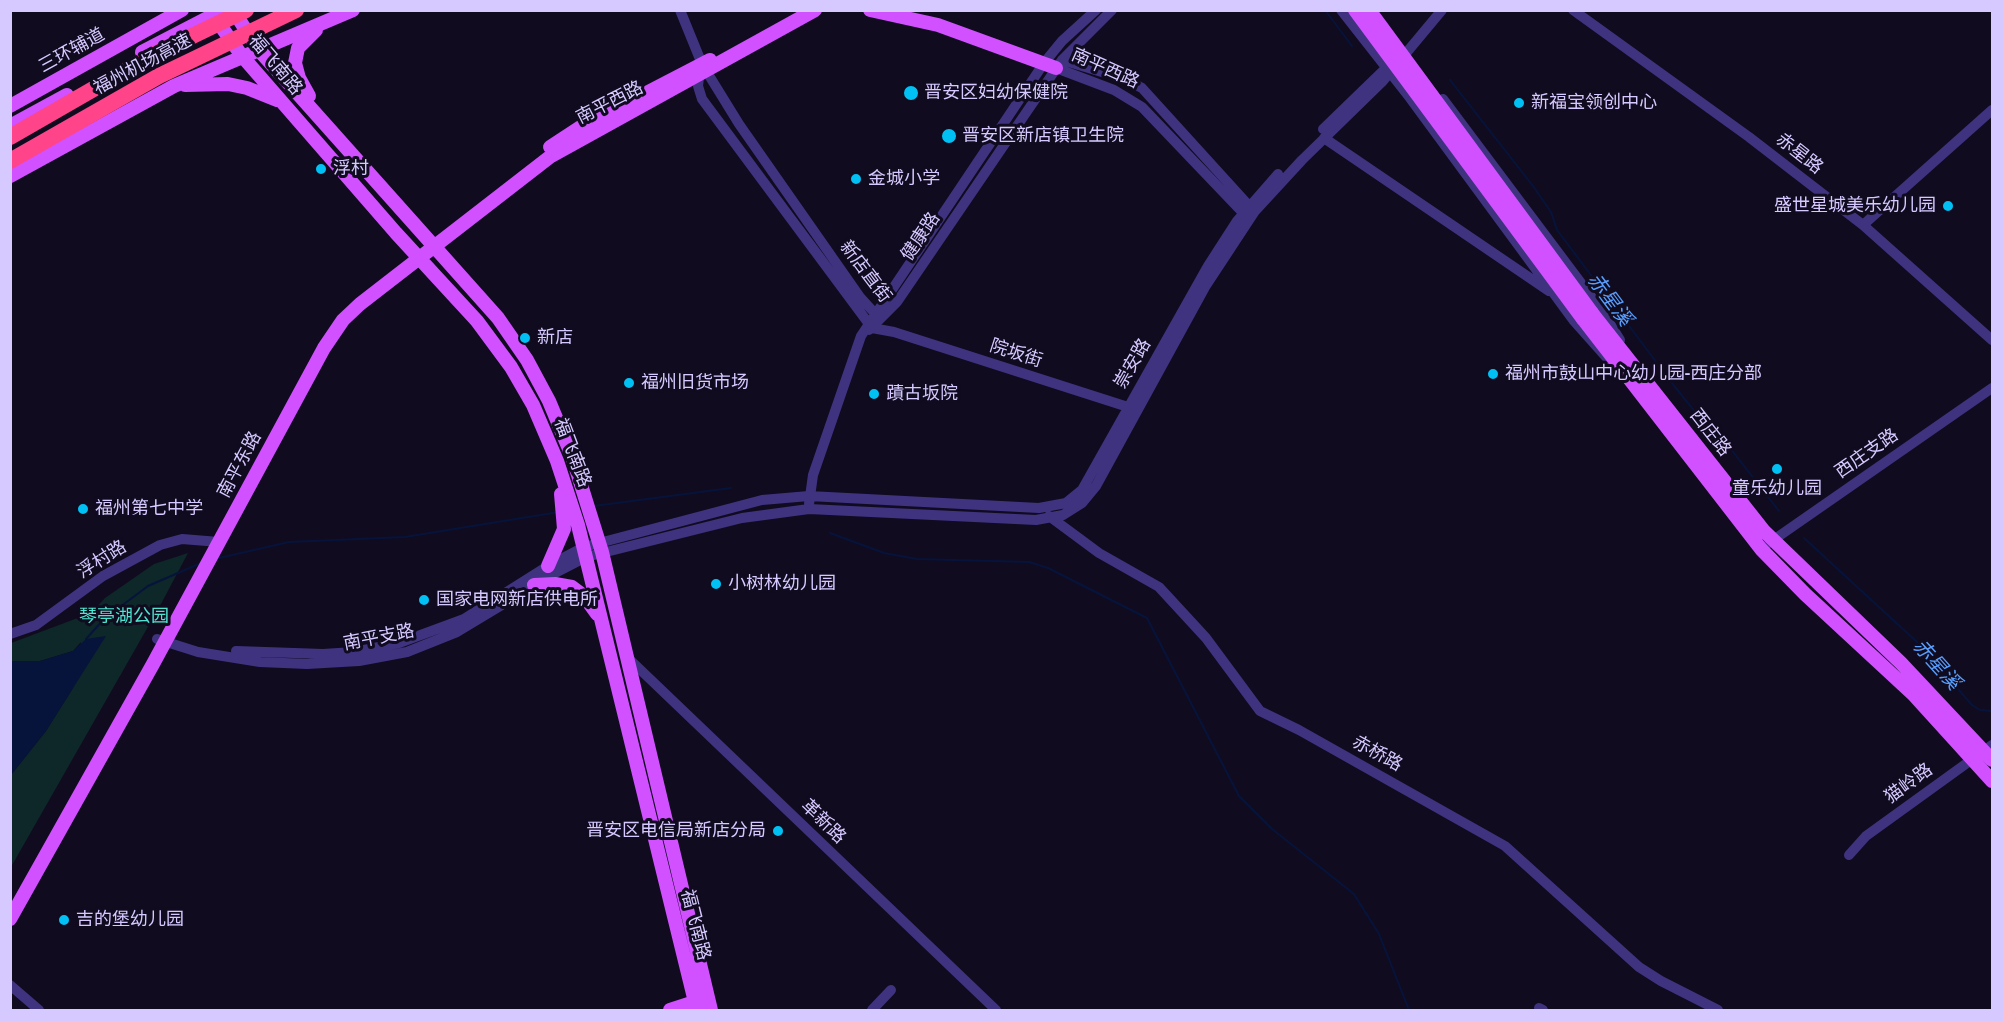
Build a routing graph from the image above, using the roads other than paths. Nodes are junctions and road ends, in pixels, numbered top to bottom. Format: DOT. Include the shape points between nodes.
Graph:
graph roads {
  1 [pos="168,10"];
  2 [pos="182,10"];
  3 [pos="210,10"];
  4 [pos="223,10"];
  5 [pos="233,10"];
  6 [pos="246,10"];
  7 [pos="296,10"];
  8 [pos="353,10"];
  9 [pos="680,10"];
  10 [pos="794,10"];
  11 [pos="815,10"];
  12 [pos="870,10"];
  13 [pos="918,10"];
  14 [pos="1096,10"];
  15 [pos="1112,10"];
  16 [pos="1341,10"];
  17 [pos="1355,10"];
  18 [pos="1369,10"];
  19 [pos="1376,10"];
  20 [pos="1442,10"];
  21 [pos="1573,10"];
  22 [pos="324,23"];
  23 [pos="157,24"];
  24 [pos="258,49"];
  25 [pos="1407,51"];
  26 [pos="242,56"];
  27 [pos="1053,62"];
  28 [pos="1388,70"];
  29 [pos="702,71"];
  30 [pos="174,86"];
  31 [pos="282,102"];
  32 [pos="10,106"];
  33 [pos="1992,110"];
  34 [pos="10,126"];
  35 [pos="332,130"];
  36 [pos="10,137"];
  37 [pos="1324,138"];
  38 [pos="10,161"];
  39 [pos="10,176"];
  40 [pos="1249,212"];
  41 [pos="1863,225"];
  42 [pos="430,244"];
  43 [pos="416,255"];
  44 [pos="1556,297"];
  45 [pos="1588,316"];
  46 [pos="874,322"];
  47 [pos="894,332"];
  48 [pos="1992,340"];
  49 [pos="1637,378"];
  50 [pos="1992,388"];
  51 [pos="1128,407"];
  52 [pos="809,496"];
  53 [pos="1039,508"];
  54 [pos="809,509"];
  55 [pos="1052,518"];
  56 [pos="571,527"];
  57 [pos="213,545"];
  58 [pos="1767,545"];
  59 [pos="601,547"];
  60 [pos="585,552"];
  61 [pos="548,566"];
  62 [pos="534,585"];
  63 [pos="605,627"];
  64 [pos="10,634"];
  65 [pos="162,638"];
  66 [pos="627,656"];
  67 [pos="1990,752"];
  68 [pos="1972,759"];
  69 [pos="1992,781"];
  70 [pos="1849,855"];
  71 [pos="10,902"];
  72 [pos="10,919"];
  73 [pos="10,985"];
  74 [pos="891,990"];
  75 [pos="705,1007"];
  76 [pos="39,1011"];
  77 [pos="670,1011"];
  78 [pos="872,1011"];
  79 [pos="996,1011"];
  80 [pos="1718,1011"];
  1 -- 23 [label="main road"];
  2 -- 23 [label="main road, 三环辅道"];
  3 -- 26 [label="main road, 福飞南路"];
  4 -- 34 [label="main road, bridge"];
  5 -- 24 [label="main road, 福飞南路"];
  6 -- 36 [label="highway, 福州机场高速, bridge" via="149,57"];
  7 -- 38 [label="highway, 福州机场高速, bridge" via="159,76"];
  8 -- 22 [label="main road"];
  9 -- 29 [label="street, 新店直街"];
  10 -- 29 [label="main road, 南平西路"];
  11 -- 29 [label="main road, 南平西路"];
  12 -- 27 [label="main road, 南平西路" via="938,25"];
  13 -- 27 [label="main road, 南平西路"];
  14 -- 27 [label="street, 健康路"];
  15 -- 27 [label="street, 健康路"];
  16 -- 28 [label="street"];
  17 -- 45 [label="main road, bridge"];
  18 -- 45 [label="main road, 西庄路, bridge"];
  19 -- 25 [label="street"];
  20 -- 25 [label="street, 崇安路"];
  21 -- 41 [label="street, 赤星路"];
  22 -- 24 [label="main road"];
  22 -- 35 [label="main road" via="298,48 295,63 309,97"];
  23 -- 32 [label="main road, 三环辅道"];
  24 -- 26 [label="main road"];
  24 -- 35 [label="main road, 福飞南路"];
  25 -- 28 [label="street, 崇安路"];
  25 -- 49 [label="street" via="1602,311"];
  26 -- 30 [label="main road"];
  26 -- 31 [label="main road, 福飞南路"];
  27 -- 40 [label="street, 南平西路" via="1142,107"];
  27 -- 40 [label="street, 南平西路" via="1125,79 1142,88"];
  27 -- 46 [label="street, 健康路"];
  28 -- 37 [label="street, 崇安路"];
  28 -- 40 [label="street, 崇安路"];
  28 -- 44 [label="street"];
  29 -- 42 [label="main road, 南平西路" via="565,137"];
  29 -- 46 [label="street, 新店直街"];
  29 -- 46 [label="street, 新店直街" via="698,86 702,99"];
  30 -- 31 [label="main road" via="228,84"];
  30 -- 39 [label="main road"];
  31 -- 43 [label="main road, 福飞南路"];
  33 -- 41 [label="street"];
  35 -- 42 [label="main road, 福飞南路"];
  37 -- 40 [label="street, 崇安路"];
  37 -- 44 [label="street"];
  40 -- 51 [label="street, 崇安路" via="1208,266"];
  40 -- 55 [label="street, 崇安路" via="1093,491 1075,509"];
  41 -- 48 [label="street, 赤星路"];
  42 -- 43 [label="main road, 南平东路"];
  42 -- 59 [label="main road, 福飞南路" via="498,318 527,360 556,415"];
  43 -- 56 [label="main road, 福飞南路" via="468,310 511,367 533,405 557,461"];
  43 -- 57 [label="main road, 南平东路" via="355,298 327,328 279,412"];
  44 -- 49 [label="street" via="1602,355"];
  45 -- 49 [label="main road, 西庄路"];
  46 -- 47 [label="street, 新店直街"];
  46 -- 52 [label="street, 健康路" via="861,336"];
  47 -- 51 [label="street, 院坂街"];
  49 -- 58 [label="main road, 西庄路"];
  50 -- 58 [label="street, 西庄支路"];
  51 -- 53 [label="street, 崇安路" via="1082,490 1065,503"];
  52 -- 53 [label="street, 崇安路"];
  52 -- 54 [label="street, 健康路"];
  52 -- 59 [label="street, 崇安路" via="741,505"];
  53 -- 55 [label="street, 赤桥路"];
  54 -- 55 [label="street, 崇安路"];
  54 -- 59 [label="street, 崇安路" via="761,514"];
  55 -- 80 [label="street, 赤桥路" via="1099,553 1159,587 1206,638 1263,714 1299,730 1505,846 1629,959"];
  56 -- 60 [label="main road, 福飞南路"];
  56 -- 61 [label="main road"];
  57 -- 64 [label="street, 浮村路" via="182,538 160,545 103,576 36,625"];
  57 -- 65 [label="main road, 南平东路"];
  58 -- 67 [label="main road, 西庄路" via="1901,663"];
  58 -- 68 [label="main road, 西庄路" via="1805,594 1913,694"];
  59 -- 60 [label="street"];
  59 -- 66 [label="main road, 福飞南路"];
  60 -- 61 [label="street, 南平支路"];
  60 -- 62 [label="street, 南平支路"];
  60 -- 63 [label="main road, 福飞南路"];
  61 -- 65 [label="street, 南平支路" via="457,622 371,649 248,653"];
  62 -- 63 [label="main road" via="573,587 590,602"];
  62 -- 65 [label="street, 南平支路" via="446,638 374,659 325,664 260,662 198,652"];
  63 -- 75 [label="main road, 福飞南路" via="615,679"];
  65 -- 71 [label="main road, 南平东路"];
  65 -- 72 [label="main road, 南平东路"];
  66 -- 75 [label="main road, 福飞南路"];
  66 -- 79 [label="street, 革新路"];
  67 -- 68 [label="street, 猫岭路"];
  68 -- 69 [label="main road, 西庄路"];
  68 -- 70 [label="street, 猫岭路" via="1866,836"];
  73 -- 76 [label="street"];
  74 -- 78 [label="street"];
  75 -- 77 [label="main road"];
}
